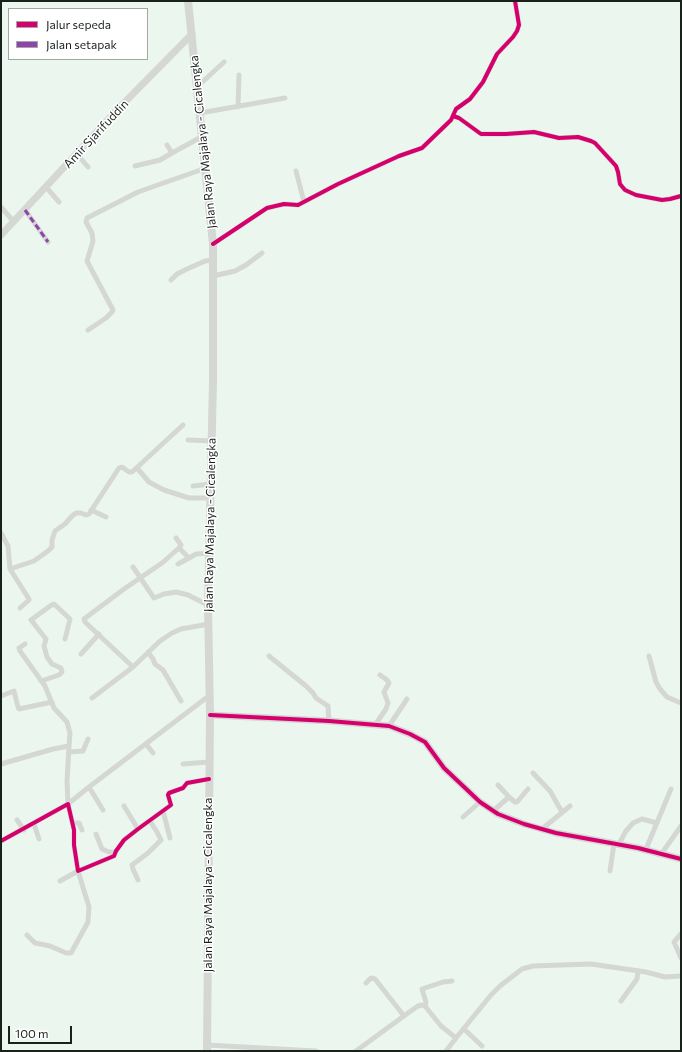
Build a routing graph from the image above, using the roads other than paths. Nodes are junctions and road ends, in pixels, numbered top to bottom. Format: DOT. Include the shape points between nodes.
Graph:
graph roads {
  1 [pos="188,1"];
  2 [pos="515,1"];
  3 [pos="192,34"];
  4 [pos="224,62"];
  5 [pos="239,75"];
  6 [pos="197,87"];
  7 [pos="285,98"];
  8 [pos="238,107"];
  9 [pos="200,113"];
  10 [pos="453,116"];
  11 [pos="203,136"];
  12 [pos="167,145"];
  13 [pos="172,153"];
  14 [pos="76,154"];
  15 [pos="135,166"];
  16 [pos="88,167"];
  17 [pos="206,168"];
  18 [pos="296,171"];
  19 [pos="46,187"];
  20 [pos="681,196"];
  21 [pos="59,202"];
  22 [pos="304,202"];
  23 [pos="1,207"];
  24 [pos="24,210"];
  25 [pos="14,222"];
  26 [pos="1,235"];
  27 [pos="48,242"];
  28 [pos="213,244"];
  29 [pos="262,253"];
  30 [pos="213,260"];
  31 [pos="213,276"];
  32 [pos="171,280"];
  33 [pos="88,330"];
  34 [pos="183,424"];
  35 [pos="188,440"];
  36 [pos="212,441"];
  37 [pos="137,468"];
  38 [pos="211,484"];
  39 [pos="193,486"];
  40 [pos="211,498"];
  41 [pos="91,510"];
  42 [pos="106,516"];
  43 [pos="1,533"];
  44 [pos="176,538"];
  45 [pos="179,548"];
  46 [pos="210,553"];
  47 [pos="189,558"];
  48 [pos="178,564"];
  49 [pos="133,567"];
  50 [pos="10,569"];
  51 [pos="140,579"];
  52 [pos="208,605"];
  53 [pos="20,608"];
  54 [pos="209,624"];
  55 [pos="99,634"];
  56 [pos="64,639"];
  57 [pos="25,644"];
  58 [pos="148,652"];
  59 [pos="81,654"];
  60 [pos="269,656"];
  61 [pos="649,656"];
  62 [pos="133,667"];
  63 [pos="380,675"];
  64 [pos="41,681"];
  65 [pos="210,695"];
  66 [pos="1,696"];
  67 [pos="92,698"];
  68 [pos="407,699"];
  69 [pos="181,701"];
  70 [pos="52,702"];
  71 [pos="681,703"];
  72 [pos="210,715"];
  73 [pos="329,721"];
  74 [pos="375,725"];
  75 [pos="389,726"];
  76 [pos="88,739"];
  77 [pos="146,744"];
  78 [pos="69,749"];
  79 [pos="152,753"];
  80 [pos="209,762"];
  81 [pos="1,764"];
  82 [pos="183,764"];
  83 [pos="533,773"];
  84 [pos="209,779"];
  85 [pos="498,785"];
  86 [pos="89,787"];
  87 [pos="671,788"];
  88 [pos="528,789"];
  89 [pos="509,797"];
  90 [pos="480,802"];
  91 [pos="68,804"];
  92 [pos="124,806"];
  93 [pos="570,806"];
  94 [pos="103,810"];
  95 [pos="163,811"];
  96 [pos="492,811"];
  97 [pos="562,812"];
  98 [pos="463,817"];
  99 [pos="17,820"];
  100 [pos="150,821"];
  101 [pos="73,823"];
  102 [pos="657,823"];
  103 [pos="34,824"];
  104 [pos="681,826"];
  105 [pos="138,829"];
  106 [pos="24,830"];
  107 [pos="82,830"];
  108 [pos="542,830"];
  109 [pos="96,834"];
  110 [pos="170,838"];
  111 [pos="39,839"];
  112 [pos="1,842"];
  113 [pos="617,844"];
  114 [pos="646,849"];
  115 [pos="116,852"];
  116 [pos="662,853"];
  117 [pos="681,859"];
  118 [pos="78,871"];
  119 [pos="610,871"];
  120 [pos="138,880"];
  121 [pos="60,881"];
  122 [pos="681,934"];
  123 [pos="26,935"];
  124 [pos="681,958"];
  125 [pos="638,971"];
  126 [pos="681,976"];
  127 [pos="452,980"];
  128 [pos="366,983"];
  129 [pos="621,1001"];
  130 [pos="425,1006"];
  131 [pos="404,1016"];
  132 [pos="464,1029"];
  133 [pos="456,1038"];
  134 [pos="482,1046"];
  135 [pos="207,1048"];
  136 [pos="316,1051"];
  137 [pos="356,1051"];
  138 [pos="446,1051"];
  1 -- 3 [label="main road, Jalan Raya Majalaya - Cicalengka"];
  2 -- 10 [label="street" via="519,25 517,31 497,54 483,82 470,99 456,109"];
  3 -- 6 [label="main road, Jalan Raya Majalaya - Cicalengka"];
  3 -- 14 [label="street, Amir Sjarifuddin"];
  4 -- 6 [label="street"];
  5 -- 8 [label="street"];
  6 -- 9 [label="main road, Jalan Raya Majalaya - Cicalengka"];
  7 -- 8 [label="street"];
  8 -- 9 [label="street"];
  9 -- 11 [label="main road, Jalan Raya Majalaya - Cicalengka"];
  10 -- 20 [label="street" via="481,134 534,132 559,138 578,137 591,141 616,166 620,184 625,190 636,196 662,200"];
  10 -- 22 [label="street" via="422,148 399,156"];
  11 -- 13 [label="street"];
  11 -- 17 [label="main road, Jalan Raya Majalaya - Cicalengka"];
  12 -- 13 [label="street"];
  13 -- 15 [label="street" via="160,160"];
  14 -- 16 [label="street"];
  14 -- 19 [label="street, Amir Sjarifuddin"];
  17 -- 28 [label="main road, Jalan Raya Majalaya - Cicalengka"];
  17 -- 33 [label="street" via="138,192 87,218 93,241 87,261 113,310"];
  18 -- 22 [label="street"];
  19 -- 21 [label="street"];
  19 -- 24 [label="street, Amir Sjarifuddin"];
  22 -- 28 [label="street" via="298,205 284,204 267,208"];
  23 -- 25 [label="street"];
  24 -- 25 [label="street, Amir Sjarifuddin"];
  24 -- 27 [label="street"];
  25 -- 26 [label="street, Amir Sjarifuddin"];
  28 -- 30 [label="main road, Jalan Raya Majalaya - Cicalengka"];
  29 -- 31 [label="street" via="235,271"];
  30 -- 31 [label="main road, Jalan Raya Majalaya - Cicalengka"];
  30 -- 32 [label="street" via="205,260 177,274"];
  31 -- 36 [label="main road, Jalan Raya Majalaya - Cicalengka"];
  34 -- 37 [label="street"];
  35 -- 36 [label="street"];
  36 -- 38 [label="main road, Jalan Raya Majalaya - Cicalengka"];
  37 -- 40 [label="street" via="149,482 164,490 189,498"];
  37 -- 41 [label="street" via="129,472 123,467 119,468"];
  38 -- 39 [label="street"];
  38 -- 40 [label="main road, Jalan Raya Majalaya - Cicalengka"];
  40 -- 46 [label="main road, Jalan Raya Majalaya - Cicalengka"];
  41 -- 42 [label="street"];
  41 -- 50 [label="street" via="87,515 76,513 58,528 52,537 51,548 37,559"];
  43 -- 50 [label="street" via="8,546"];
  44 -- 45 [label="street" via="181,545"];
  45 -- 47 [label="street"];
  45 -- 51 [label="street"];
  46 -- 47 [label="street"];
  46 -- 52 [label="main road, Jalan Raya Majalaya - Cicalengka"];
  47 -- 48 [label="street"];
  49 -- 51 [label="street"];
  50 -- 53 [label="street" via="29,599"];
  51 -- 52 [label="street" via="154,598 176,592"];
  51 -- 55 [label="street" via="84,619"];
  52 -- 54 [label="main road, Jalan Raya Majalaya - Cicalengka"];
  54 -- 58 [label="street" via="172,633"];
  54 -- 65 [label="main road, Jalan Raya Majalaya - Cicalengka"];
  55 -- 59 [label="street"];
  55 -- 62 [label="street"];
  56 -- 64 [label="street" via="70,619 54,604 31,620 46,639 44,646 47,657 52,664 61,668 62,672"];
  57 -- 64 [label="street" via="19,648 20,651"];
  58 -- 62 [label="street"];
  58 -- 69 [label="street" via="155,664 163,669"];
  60 -- 73 [label="street" via="328,706"];
  61 -- 71 [label="street" via="660,689 667,697"];
  62 -- 67 [label="street"];
  63 -- 74 [label="street" via="389,683 384,692 388,703"];
  64 -- 70 [label="street"];
  65 -- 72 [label="main road, Jalan Raya Majalaya - Cicalengka"];
  65 -- 77 [label="street"];
  66 -- 70 [label="street" via="14,691 20,709"];
  68 -- 75 [label="street"];
  70 -- 78 [label="street" via="67,722 70,733"];
  72 -- 73 [label="street"];
  72 -- 80 [label="main road, Jalan Raya Majalaya - Cicalengka"];
  73 -- 74 [label="street"];
  74 -- 75 [label="street"];
  75 -- 90 [label="street" via="425,742 444,768"];
  76 -- 78 [label="street" via="83,751"];
  77 -- 79 [label="street"];
  77 -- 86 [label="street"];
  78 -- 81 [label="street" via="53,749"];
  78 -- 91 [label="street"];
  80 -- 82 [label="street"];
  80 -- 84 [label="main road, Jalan Raya Majalaya - Cicalengka"];
  83 -- 97 [label="street" via="550,791"];
  84 -- 95 [label="street" via="187,783 183,788 169,792 172,805"];
  84 -- 135 [label="main road, Jalan Raya Majalaya - Cicalengka"];
  85 -- 89 [label="street"];
  86 -- 91 [label="street"];
  86 -- 94 [label="street"];
  87 -- 102 [label="street"];
  88 -- 89 [label="street" via="516,802"];
  89 -- 96 [label="street"];
  90 -- 96 [label="street"];
  90 -- 98 [label="street"];
  91 -- 101 [label="street"];
  91 -- 103 [label="street"];
  92 -- 105 [label="street"];
  93 -- 97 [label="street"];
  95 -- 100 [label="street"];
  95 -- 110 [label="street"];
  96 -- 108 [label="street"];
  97 -- 108 [label="street"];
  99 -- 106 [label="street"];
  100 -- 105 [label="street"];
  100 -- 120 [label="street" via="161,839 148,853 132,864"];
  101 -- 107 [label="street" via="79,823"];
  101 -- 118 [label="street"];
  102 -- 113 [label="street" via="642,819 633,823"];
  102 -- 114 [label="street"];
  103 -- 106 [label="street"];
  103 -- 111 [label="street"];
  104 -- 116 [label="street"];
  105 -- 115 [label="street" via="124,840"];
  106 -- 112 [label="street"];
  108 -- 113 [label="street"];
  109 -- 115 [label="street" via="102,849"];
  113 -- 114 [label="street"];
  113 -- 119 [label="street"];
  114 -- 116 [label="street"];
  115 -- 118 [label="street" via="113,856"];
  116 -- 117 [label="street"];
  118 -- 121 [label="street"];
  118 -- 123 [label="street" via="88,900 89,913 88,922 71,953 38,944"];
  122 -- 124 [label="street" via="674,942"];
  125 -- 126 [label="street" via="665,977"];
  125 -- 129 [label="street" via="637,979"];
  125 -- 132 [label="street" via="591,964 522,968 491,995"];
  127 -- 130 [label="street" via="422,989"];
  128 -- 131 [label="street" via="371,978 375,979"];
  130 -- 131 [label="street" via="418,1006"];
  130 -- 133 [label="street" via="438,1023"];
  131 -- 137 [label="street"];
  132 -- 133 [label="street"];
  132 -- 134 [label="street"];
  133 -- 138 [label="street"];
  135 -- 136 [label="street"];
}
